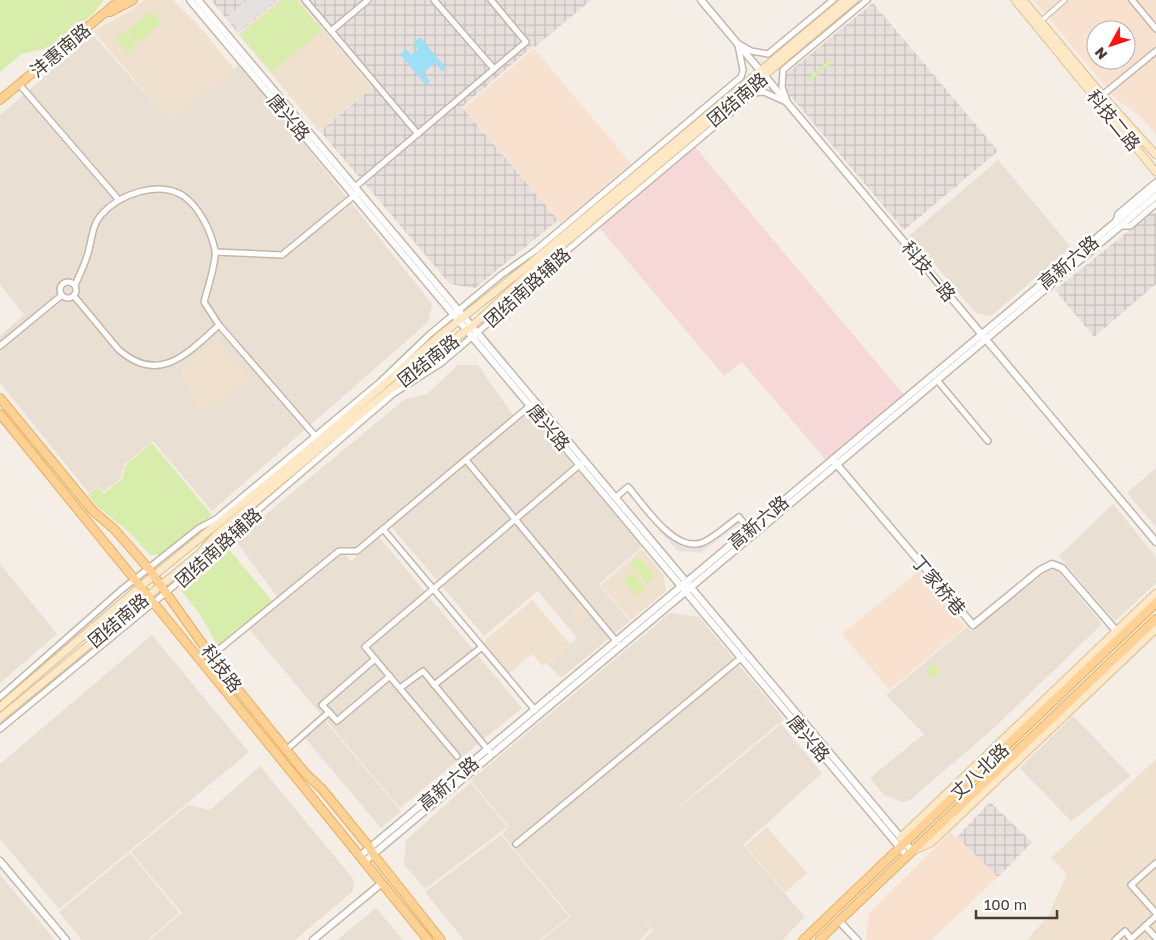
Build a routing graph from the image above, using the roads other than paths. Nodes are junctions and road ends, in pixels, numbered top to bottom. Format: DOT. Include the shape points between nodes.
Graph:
graph roads {
  1 [pos="111,0"];
  2 [pos="120,0"];
  3 [pos="134,0"];
  4 [pos="190,0"];
  5 [pos="198,0"];
  6 [pos="305,0"];
  7 [pos="368,0"];
  8 [pos="434,0"];
  9 [pos="491,0"];
  10 [pos="701,0"];
  11 [pos="833,0"];
  12 [pos="845,0"];
  13 [pos="854,0"];
  14 [pos="867,0"];
  15 [pos="1015,0"];
  16 [pos="1023,0"];
  17 [pos="1065,0"];
  18 [pos="1132,0"];
  19 [pos="99,17"];
  20 [pos="1041,21"];
  21 [pos="1156,29"];
  22 [pos="331,31"];
  23 [pos="736,42"];
  24 [pos="1156,51"];
  25 [pos="494,69"];
  26 [pos="763,73"];
  27 [pos="19,84"];
  28 [pos="1100,97"];
  29 [pos="0,100"];
  30 [pos="788,103"];
  31 [pos="418,134"];
  32 [pos="1156,155"];
  33 [pos="1156,172"];
  34 [pos="1156,182"];
  35 [pos="1156,188"];
  36 [pos="356,191"];
  37 [pos="1156,196"];
  38 [pos="118,199"];
  39 [pos="1156,204"];
  40 [pos="1118,224"];
  41 [pos="215,252"];
  42 [pos="75,285"];
  43 [pos="62,295"];
  44 [pos="74,296"];
  45 [pos="459,315"];
  46 [pos="219,325"];
  47 [pos="469,327"];
  48 [pos="475,335"];
  49 [pos="984,337"];
  50 [pos="0,346"];
  51 [pos="936,380"];
  52 [pos="0,398"];
  53 [pos="533,404"];
  54 [pos="0,414"];
  55 [pos="317,438"];
  56 [pos="988,441"];
  57 [pos="466,460"];
  58 [pos="835,462"];
  59 [pos="582,463"];
  60 [pos="615,498"];
  61 [pos="516,519"];
  62 [pos="383,529"];
  63 [pos="749,530"];
  64 [pos="1156,542"];
  65 [pos="151,572"];
  66 [pos="137,584"];
  67 [pos="161,584"];
  68 [pos="687,586"];
  69 [pos="433,589"];
  70 [pos="167,592"];
  71 [pos="1156,594"];
  72 [pos="147,596"];
  73 [pos="1156,603"];
  74 [pos="153,604"];
  75 [pos="1156,619"];
  76 [pos="1156,629"];
  77 [pos="1118,633"];
  78 [pos="617,642"];
  79 [pos="482,647"];
  80 [pos="212,656"];
  81 [pos="742,657"];
  82 [pos="375,658"];
  83 [pos="390,676"];
  84 [pos="434,685"];
  85 [pos="400,688"];
  86 [pos="0,697"];
  87 [pos="0,707"];
  88 [pos="535,710"];
  89 [pos="329,712"];
  90 [pos="0,718"];
  91 [pos="0,729"];
  92 [pos="286,750"];
  93 [pos="490,752"];
  94 [pos="457,756"];
  95 [pos="901,842"];
  96 [pos="516,844"];
  97 [pos="372,851"];
  98 [pos="910,854"];
  99 [pos="362,859"];
  100 [pos="0,861"];
  101 [pos="1156,863"];
  102 [pos="382,883"];
  103 [pos="1156,915"];
  104 [pos="839,921"];
  105 [pos="1145,926"];
  106 [pos="1156,938"];
  107 [pos="66,940"];
  108 [pos="313,940"];
  109 [pos="428,940"];
  110 [pos="441,940"];
  111 [pos="802,940"];
  112 [pos="819,940"];
  113 [pos="857,940"];
  114 [pos="1115,940"];
  1 -- 19 [label="main road"];
  2 -- 19 [label="main road, 沣惠南路"];
  3 -- 19 [label="main road"];
  4 -- 36 [label="street, 唐兴路"];
  5 -- 36 [label="street, 唐兴路"];
  6 -- 22 [label="street"];
  7 -- 22 [label="street"];
  8 -- 25 [label="street"];
  9 -- 25 [label="street" via="526,42"];
  10 -- 23 [label="street, 科技一路"];
  11 -- 23 [label="street" via="768,54 751,51"];
  12 -- 26 [label="main road, 团结南路"];
  13 -- 26 [label="main road, 团结南路"];
  14 -- 30 [label="street" via="783,70 782,87"];
  15 -- 28 [label="main road, 科技二路"];
  16 -- 20 [label="main road, 科技二路"];
  17 -- 20 [label="street"];
  18 -- 21 [label="street"];
  19 -- 27 [label="main road, 沣惠南路"];
  20 -- 28 [label="main road, 科技二路"];
  22 -- 31 [label="street"];
  23 -- 26 [label="street, 科技一路"];
  23 -- 45 [label="street, 团结南路辅路" via="741,56 741,77 536,250 501,275"];
  24 -- 28 [label="street"];
  25 -- 31 [label="street"];
  26 -- 30 [label="street, 科技一路"];
  26 -- 45 [label="main road, 团结南路" via="531,263"];
  26 -- 47 [label="main road, 团结南路"];
  27 -- 29 [label="main road, 沣惠南路"];
  27 -- 38 [label="street"];
  28 -- 32 [label="main road, 科技二路"];
  28 -- 33 [label="main road, 科技二路"];
  30 -- 48 [label="street, 团结南路辅路" via="764,92 754,93 538,275"];
  30 -- 49 [label="street, 科技一路"];
  31 -- 36 [label="street"];
  34 -- 40 [label="street" via="1118,214"];
  35 -- 40 [label="street, 高新六路"];
  36 -- 41 [label="street" via="282,255"];
  36 -- 45 [label="street, 唐兴路"];
  37 -- 40 [label="street, 高新六路"];
  38 -- 41 [label="street" via="165,189 182,196 205,222"];
  38 -- 42 [label="street" via="100,216 94,227 88,255"];
  39 -- 40 [label="street" via="1130,226"];
  40 -- 49 [label="street, 高新六路"];
  41 -- 46 [label="street" via="204,302"];
  42 -- 43 [label="street" via="64,283 60,290"];
  42 -- 44 [label="street" via="77,291"];
  43 -- 44 [label="street"];
  43 -- 50 [label="street"];
  44 -- 46 [label="street" via="118,349 150,366 177,360"];
  45 -- 47 [label="street, 唐兴路"];
  45 -- 55 [label="main road, 团结南路"];
  46 -- 55 [label="street"];
  47 -- 48 [label="street, 唐兴路"];
  47 -- 67 [label="main road, 团结南路" via="267,492"];
  48 -- 53 [label="street, 唐兴路"];
  48 -- 70 [label="street, 团结南路辅路" via="428,373 392,394"];
  49 -- 51 [label="street, 高新六路"];
  49 -- 58 [label="street, 高新六路"];
  49 -- 64 [label="street, 科技一路"];
  51 -- 56 [label="street"];
  51 -- 58 [label="street, 高新六路"];
  52 -- 65 [label="main road, 科技路" via="93,512 114,529"];
  53 -- 57 [label="street"];
  53 -- 59 [label="street, 唐兴路"];
  54 -- 66 [label="main road, 科技路"];
  55 -- 65 [label="main road, 团结南路"];
  57 -- 61 [label="street"];
  57 -- 62 [label="street"];
  58 -- 63 [label="street, 高新六路"];
  58 -- 68 [label="street, 高新六路"];
  58 -- 77 [label="street, 丁家桥巷" via="973,625 1040,570 1052,564 1062,568"];
  59 -- 60 [label="street, 唐兴路"];
  59 -- 61 [label="street"];
  59 -- 68 [label="street, 唐兴路"];
  60 -- 63 [label="street" via="628,487 671,535 686,544 704,542 738,517"];
  60 -- 68 [label="street, 唐兴路"];
  61 -- 69 [label="street"];
  61 -- 78 [label="street"];
  62 -- 69 [label="street"];
  62 -- 80 [label="street" via="357,551 339,550"];
  63 -- 68 [label="street, 高新六路"];
  65 -- 66 [label="main road, 团结南路"];
  65 -- 67 [label="main road, 科技路"];
  66 -- 72 [label="main road, 科技路"];
  66 -- 86 [label="street"];
  66 -- 87 [label="main road, 团结南路"];
  67 -- 70 [label="main road, 科技路"];
  67 -- 72 [label="main road, 团结南路"];
  68 -- 78 [label="street, 高新六路"];
  68 -- 81 [label="street, 唐兴路"];
  68 -- 93 [label="street, 高新六路"];
  68 -- 95 [label="street, 唐兴路"];
  69 -- 79 [label="street"];
  69 -- 82 [label="street" via="365,647"];
  70 -- 74 [label="street, 团结南路辅路"];
  70 -- 80 [label="main road, 科技路"];
  71 -- 77 [label="main road"];
  72 -- 74 [label="main road, 科技路"];
  72 -- 90 [label="main road, 团结南路"];
  73 -- 77 [label="main road, 丈八北路"];
  74 -- 91 [label="street, 团结南路辅路"];
  74 -- 99 [label="main road, 科技路"];
  75 -- 98 [label="main road, 丈八北路"];
  76 -- 98 [label="main road" via="931,843"];
  77 -- 95 [label="main road, 丈八北路"];
  78 -- 88 [label="street, 高新六路"];
  79 -- 84 [label="street"];
  79 -- 88 [label="street"];
  80 -- 92 [label="main road, 科技路"];
  81 -- 95 [label="street, 唐兴路"];
  81 -- 96 [label="street"];
  82 -- 83 [label="street"];
  82 -- 89 [label="street" via="322,705"];
  83 -- 85 [label="street"];
  83 -- 89 [label="street" via="336,721"];
  84 -- 85 [label="street" via="423,671"];
  84 -- 93 [label="street"];
  85 -- 94 [label="street"];
  88 -- 93 [label="street, 高新六路"];
  89 -- 92 [label="street"];
  92 -- 97 [label="main road, 科技路"];
  93 -- 97 [label="street, 高新六路"];
  95 -- 98 [label="street, 唐兴路"];
  95 -- 111 [label="main road, 丈八北路"];
  97 -- 99 [label="street, 高新六路"];
  97 -- 110 [label="main road, 科技路"];
  98 -- 104 [label="main road, 丈八北路"];
  99 -- 102 [label="main road, 科技路"];
  100 -- 107 [label="street"];
  101 -- 103 [label="street" via="1131,885"];
  102 -- 108 [label="street"];
  102 -- 109 [label="main road, 科技路"];
  103 -- 105 [label="street"];
  104 -- 112 [label="main road, 丈八北路"];
  104 -- 113 [label="street"];
  105 -- 106 [label="street"];
  105 -- 114 [label="street" via="1131,939 1125,931"];
}
